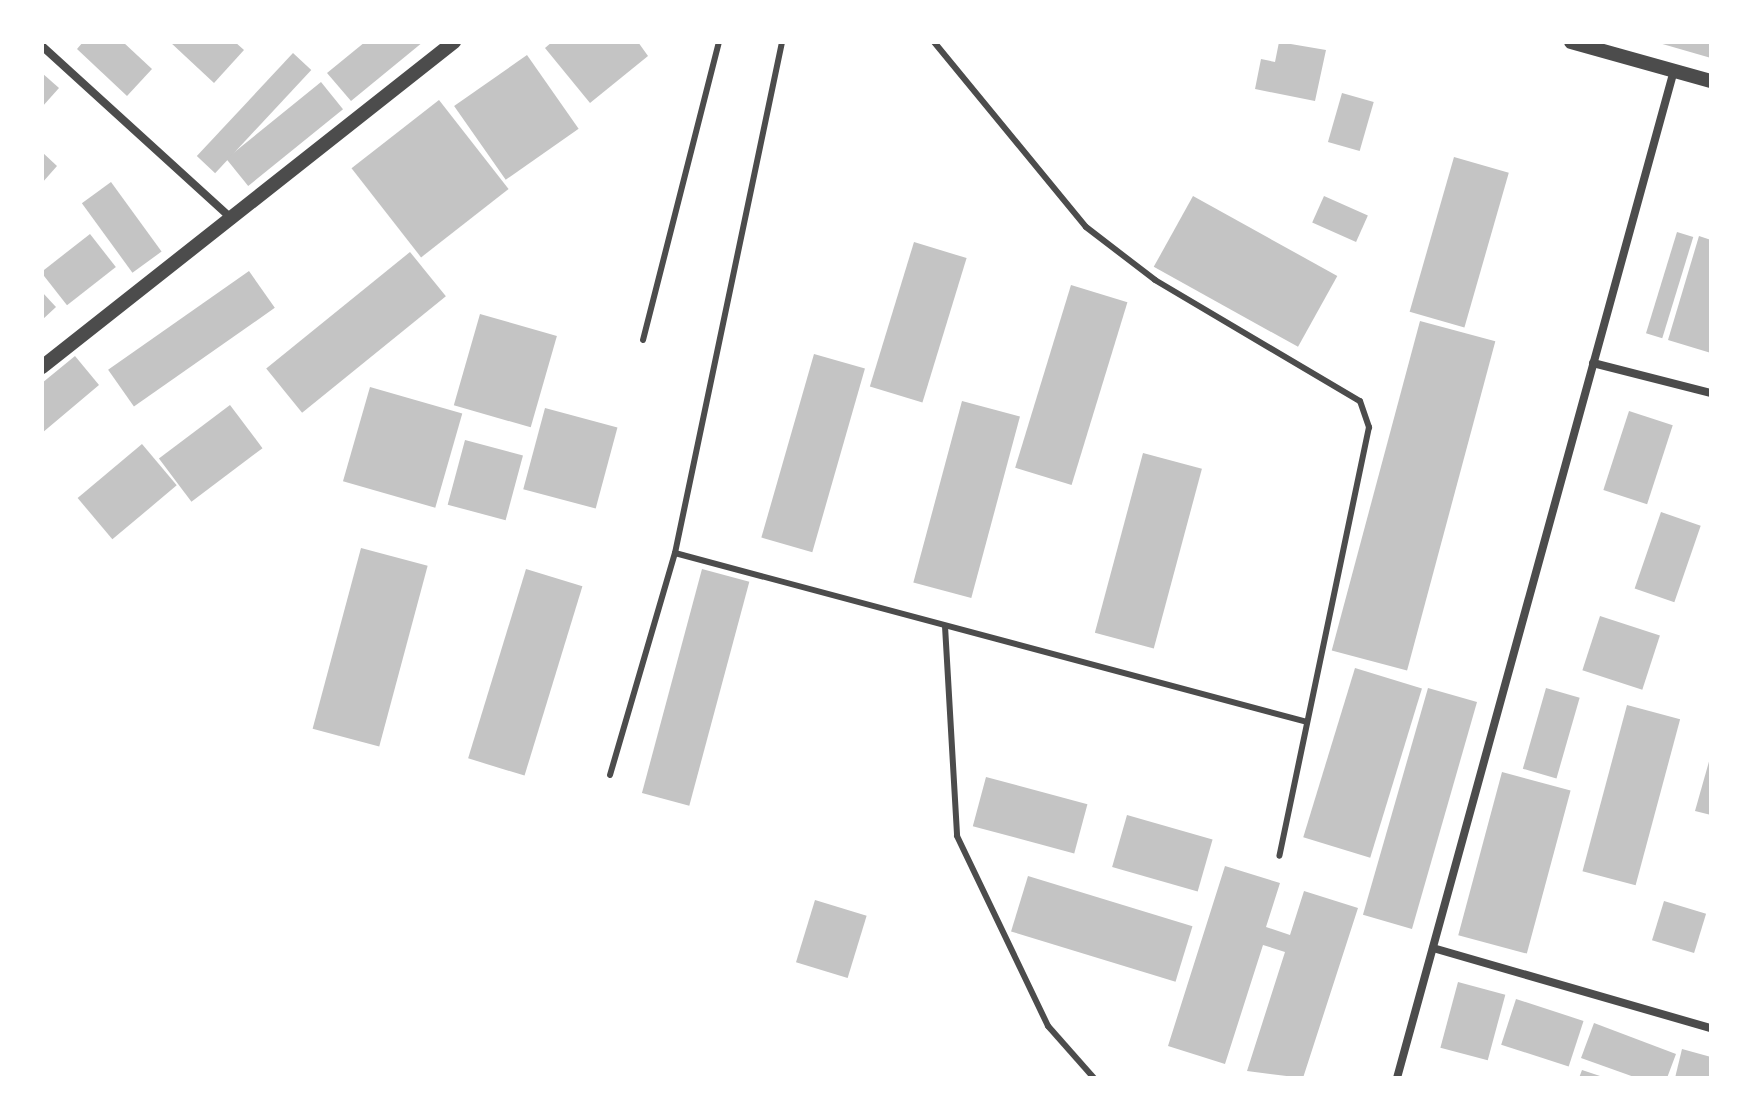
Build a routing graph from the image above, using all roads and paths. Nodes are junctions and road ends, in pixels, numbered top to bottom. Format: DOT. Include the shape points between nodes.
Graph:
graph roads {
  1 [pos="454,42"];
  2 [pos="719,42"];
  3 [pos="782,42"];
  4 [pos="934,42"];
  5 [pos="1571,42"];
  6 [pos="42,46"];
  7 [pos="1674,70"];
  8 [pos="1711,81"];
  9 [pos="233,220"];
  10 [pos="643,340"];
  11 [pos="1593,363"];
  12 [pos="42,367"];
  13 [pos="1711,393"];
  14 [pos="675,553"];
  15 [pos="945,626"];
  16 [pos="1307,722"];
  17 [pos="610,775"];
  18 [pos="1279,856"];
  19 [pos="1433,948"];
  20 [pos="1711,1028"];
  21 [pos="1094,1078"];
  22 [pos="1397,1078"];
  1 -- 9 [label="street"];
  2 -- 10 [label="lane"];
  3 -- 14 [label="lane"];
  4 -- 16 [label="lane" via="1086,227 1155,280 1360,401 1369,427"];
  5 -- 7 [label="street"];
  6 -- 9 [label="street"];
  7 -- 8 [label="street"];
  7 -- 11 [label="street"];
  9 -- 12 [label="street"];
  11 -- 13 [label="street"];
  11 -- 19 [label="street"];
  14 -- 15 [label="lane"];
  14 -- 17 [label="lane"];
  15 -- 16 [label="lane"];
  15 -- 21 [label="lane" via="957,836 1048,1026"];
  16 -- 18 [label="lane"];
  19 -- 20 [label="street"];
  19 -- 22 [label="street"];
}
